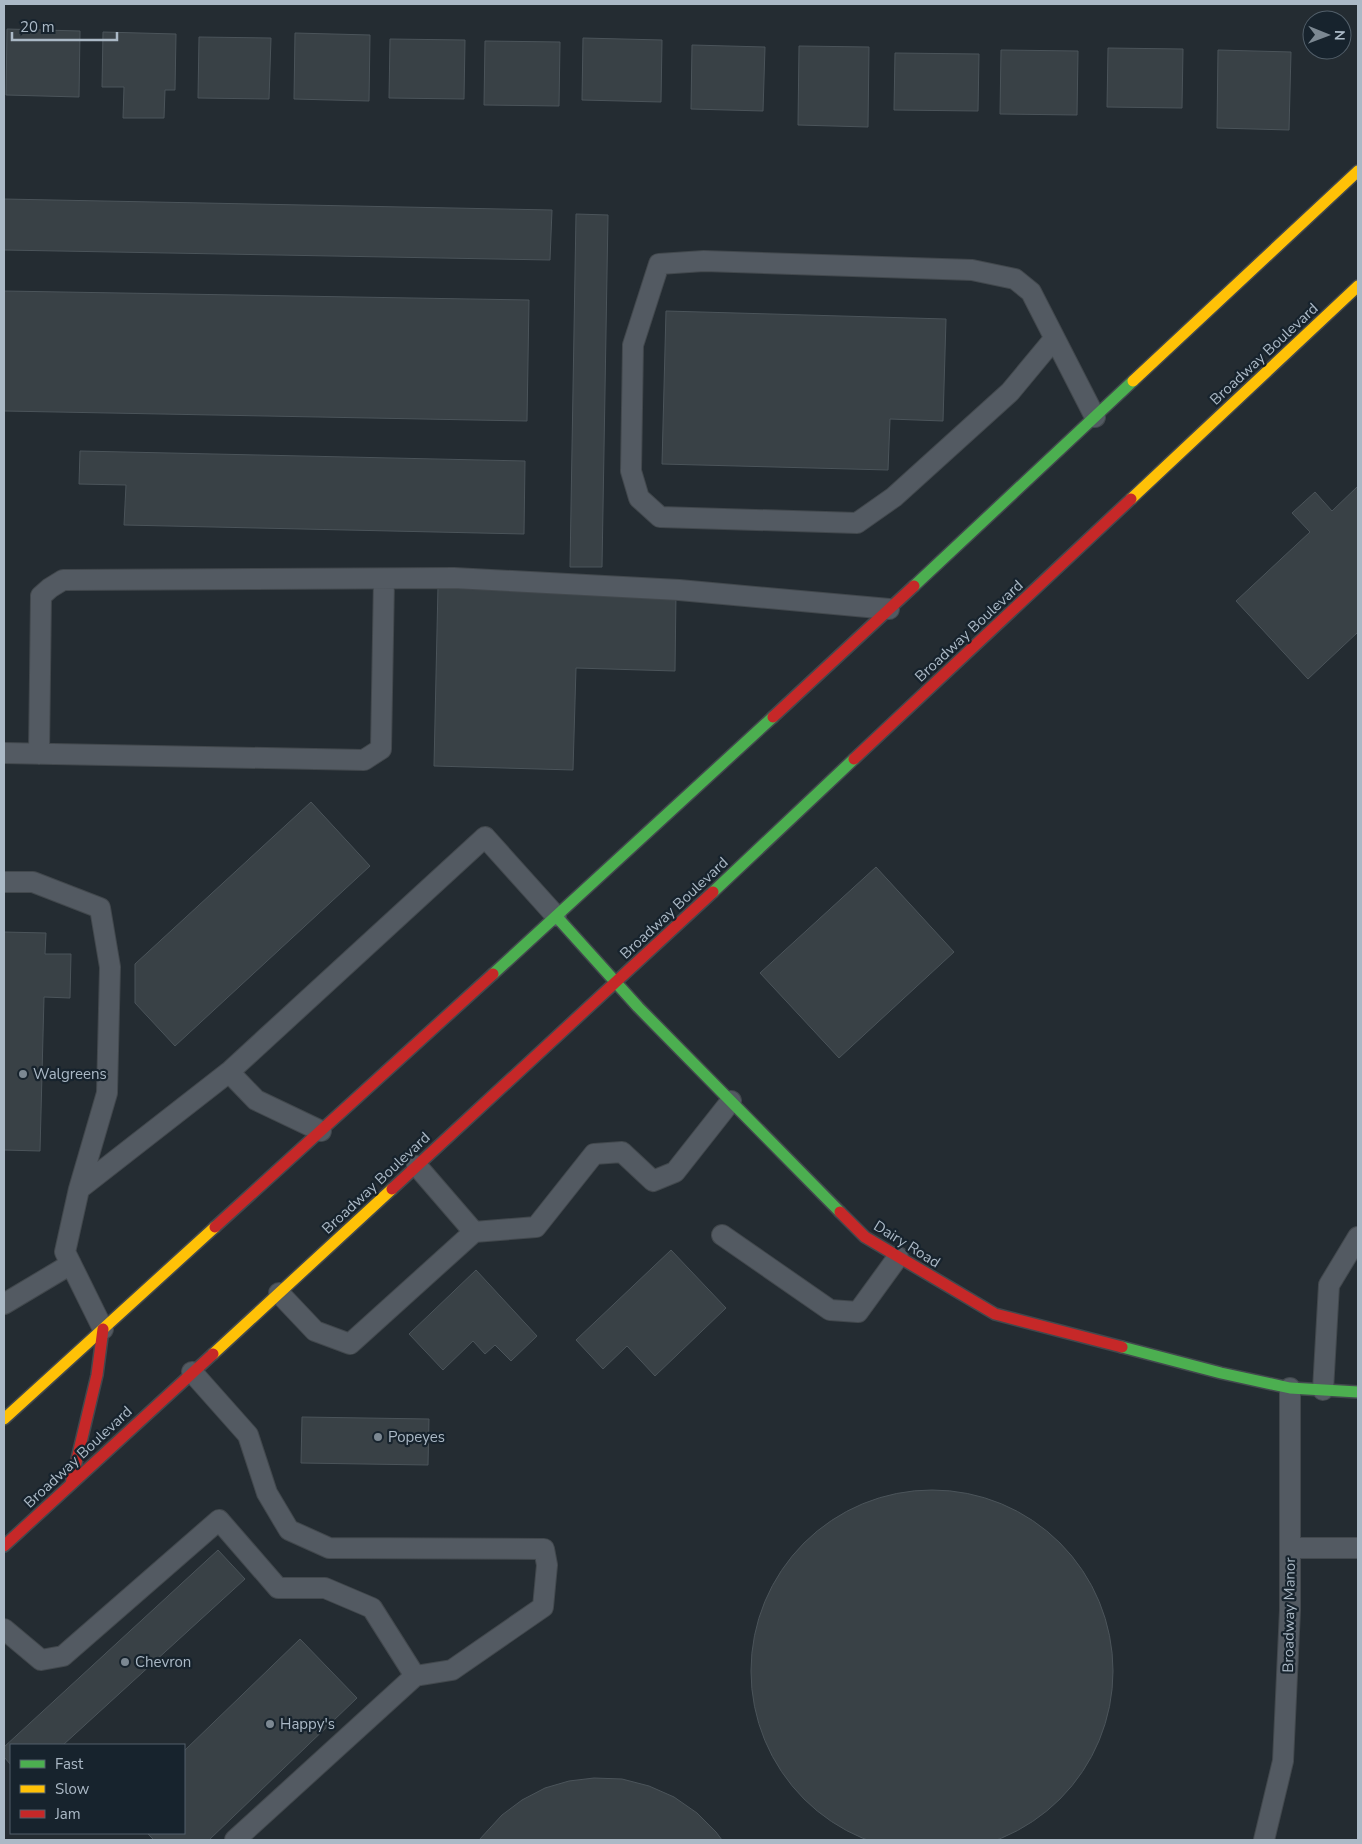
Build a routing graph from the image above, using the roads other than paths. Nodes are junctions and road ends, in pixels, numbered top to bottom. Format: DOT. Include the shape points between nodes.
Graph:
graph roads {
  1 [pos="1358,170"];
  2 [pos="1358,286"];
  3 [pos="1054,339"];
  4 [pos="1094,417"];
  5 [pos="384,579"];
  6 [pos="889,609"];
  7 [pos="4,753"];
  8 [pos="38,754"];
  9 [pos="4,882"];
  10 [pos="556,916"];
  11 [pos="616,983"];
  12 [pos="229,1072"];
  13 [pos="731,1101"];
  14 [pos="321,1131"];
  15 [pos="417,1166"];
  16 [pos="79,1189"];
  17 [pos="474,1232"];
  18 [pos="722,1235"];
  19 [pos="1358,1237"];
  20 [pos="898,1256"];
  21 [pos="70,1264"];
  22 [pos="279,1293"];
  23 [pos="4,1304"];
  24 [pos="103,1329"];
  25 [pos="192,1372"];
  26 [pos="1290,1388"];
  27 [pos="1323,1390"];
  28 [pos="1358,1392"];
  29 [pos="4,1419"];
  30 [pos="71,1484"];
  31 [pos="4,1546"];
  32 [pos="1290,1548"];
  33 [pos="1358,1548"];
  34 [pos="4,1629"];
  35 [pos="415,1676"];
  36 [pos="235,1840"];
  37 [pos="1264,1840"];
  1 -- 4 [label="main road"];
  2 -- 11 [label="main road, Broadway Boulevard"];
  3 -- 3 [label="lane" via="1031,292 1015,279 972,270 704,261 659,264 634,345 631,471 639,498 660,516 857,523 894,497 1010,392"];
  3 -- 4 [label="lane"];
  4 -- 6 [label="main road"];
  5 -- 6 [label="lane" via="454,578 679,590"];
  5 -- 8 [label="lane" via="63,580 41,596"];
  5 -- 8 [label="lane" via="381,749 364,760"];
  6 -- 10 [label="main road"];
  7 -- 8 [label="lane"];
  9 -- 16 [label="lane" via="33,882 100,908 110,968 107,1094"];
  10 -- 11 [label="main road, Dairy Road"];
  10 -- 12 [label="lane" via="485,837"];
  10 -- 14 [label="main road"];
  11 -- 13 [label="main road, Dairy Road"];
  11 -- 15 [label="main road, Broadway Boulevard"];
  12 -- 14 [label="lane" via="256,1100"];
  12 -- 16 [label="lane"];
  13 -- 17 [label="lane" via="675,1172 653,1181 622,1152 594,1154 536,1227"];
  13 -- 20 [label="main road, Dairy Road" via="865,1237"];
  14 -- 24 [label="main road"];
  15 -- 17 [label="lane"];
  15 -- 22 [label="main road, Broadway Boulevard"];
  16 -- 21 [label="lane" via="66,1252"];
  17 -- 22 [label="lane" via="350,1344 315,1331"];
  18 -- 20 [label="lane" via="830,1310 858,1312"];
  19 -- 27 [label="lane" via="1329,1285"];
  20 -- 26 [label="main road, Dairy Road" via="995,1314"];
  21 -- 23 [label="lane"];
  21 -- 24 [label="lane"];
  22 -- 25 [label="main road, Broadway Boulevard"];
  24 -- 29 [label="main road"];
  24 -- 30 [label="main road" via="97,1375"];
  25 -- 30 [label="main road, Broadway Boulevard"];
  25 -- 35 [label="lane" via="248,1435 267,1493 289,1530 329,1548 544,1549 547,1565 543,1608 452,1670"];
  26 -- 27 [label="main road, Dairy Road"];
  26 -- 32 [label="lane, Broadway Manor"];
  27 -- 28 [label="main road, Dairy Road"];
  30 -- 31 [label="main road, Broadway Boulevard"];
  32 -- 33 [label="lane"];
  32 -- 37 [label="lane, Broadway Manor" via="1283,1761"];
  34 -- 35 [label="lane" via="41,1660 63,1656 219,1520 278,1588 325,1588 372,1608"];
  35 -- 36 [label="lane"];
}
